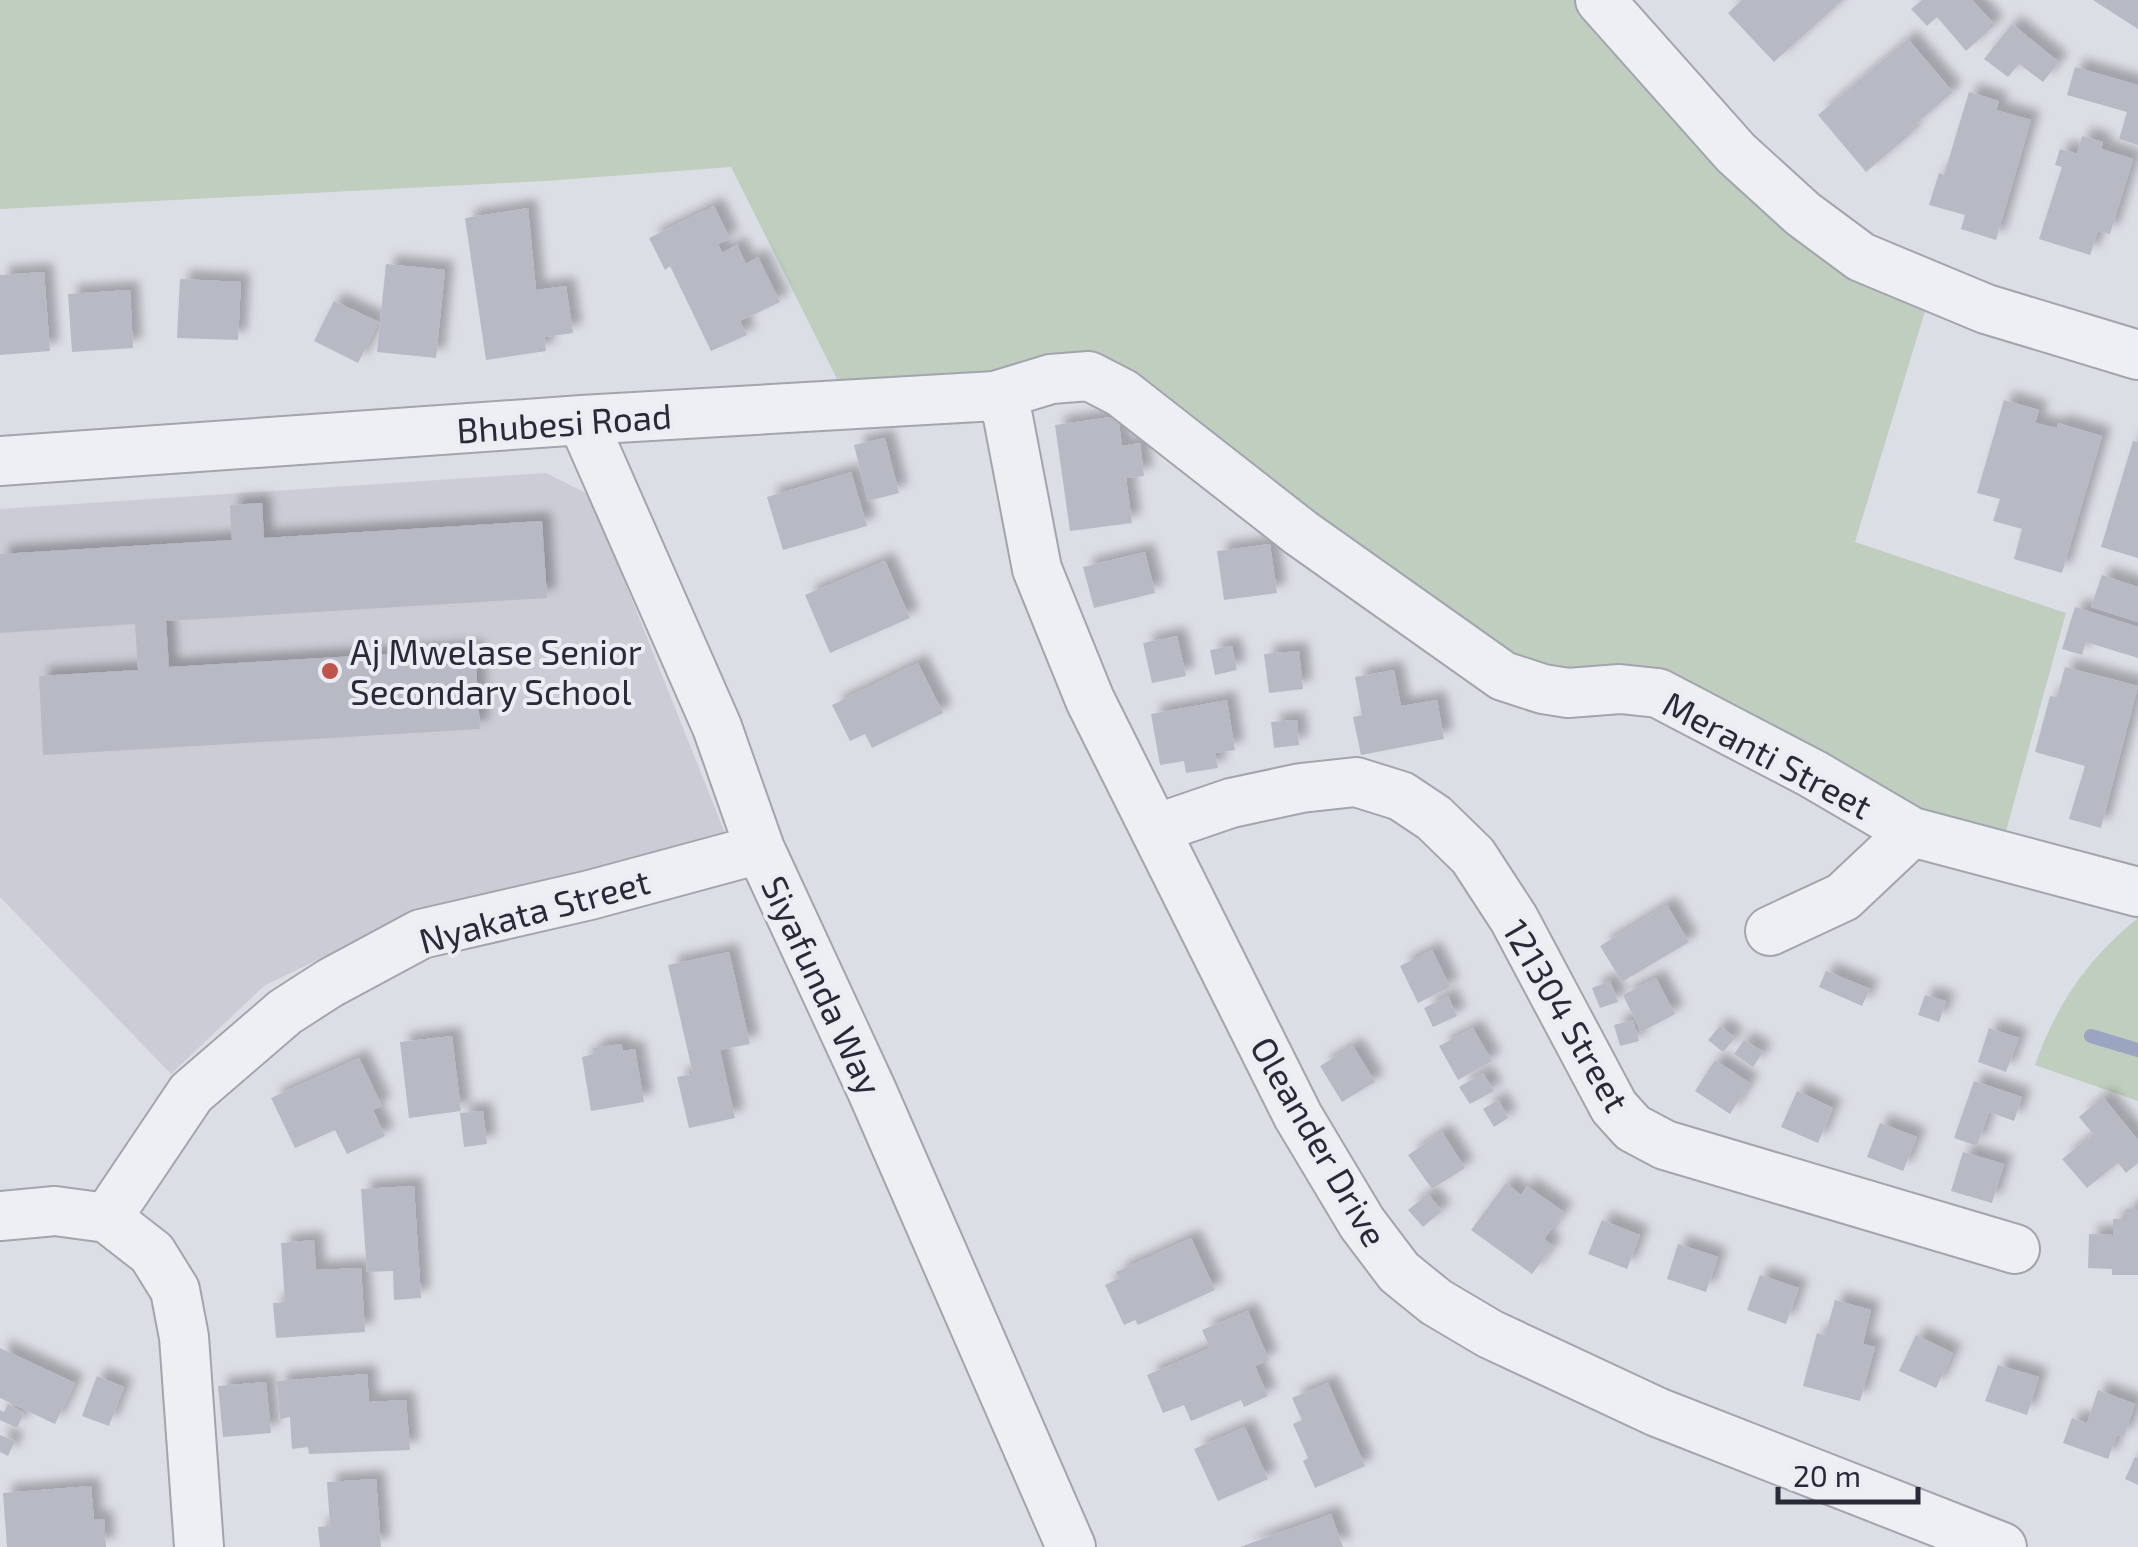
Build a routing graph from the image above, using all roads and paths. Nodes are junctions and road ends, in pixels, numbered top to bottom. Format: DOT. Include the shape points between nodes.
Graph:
graph roads {
  1 [pos="1600,0"];
  2 [pos="2138,354"];
  3 [pos="1122,392"];
  4 [pos="995,396"];
  5 [pos="582,420"];
  6 [pos="0,461"];
  7 [pos="1156,829"];
  8 [pos="1912,832"];
  9 [pos="760,848"];
  10 [pos="2138,892"];
  11 [pos="1770,931"];
  12 [pos="0,1216"];
  13 [pos="107,1218"];
  14 [pos="2015,1249"];
  15 [pos="199,1547"];
  16 [pos="1071,1547"];
  17 [pos="2002,1547"];
  1 -- 2 [label="street" via="1736,153 1861,256 1986,309"];
  3 -- 4 [label="street, Bhubesi Road" via="1089,376 1051,378"];
  3 -- 8 [label="street, Meranti Street" via="1301,533 1503,676 1542,689 1658,694"];
  4 -- 5 [label="street, Bhubesi Road"];
  4 -- 7 [label="street, Oleander Drive" via="1007,412 1037,568 1090,700"];
  5 -- 6 [label="street, Bhubesi Road"];
  5 -- 9 [label="street, Siyafunda Way" via="717,727"];
  7 -- 14 [label="street, 121304 Street" via="1230,803 1302,788 1356,782 1401,796 1473,856 1614,1107 1633,1128 1665,1145"];
  7 -- 17 [label="street, Oleander Drive" via="1298,1116 1399,1272 1490,1334 1658,1412"];
  8 -- 10 [label="street, Meranti Street"];
  8 -- 11 [label="street" via="1843,897"];
  9 -- 13 [label="street, Nyakata Street" via="421,934 330,983 190,1093"];
  9 -- 16 [label="street, Siyafunda Way"];
  12 -- 13 [label="street" via="55,1211"];
  13 -- 15 [label="street" via="152,1254 174,1290 184,1337"];
}
